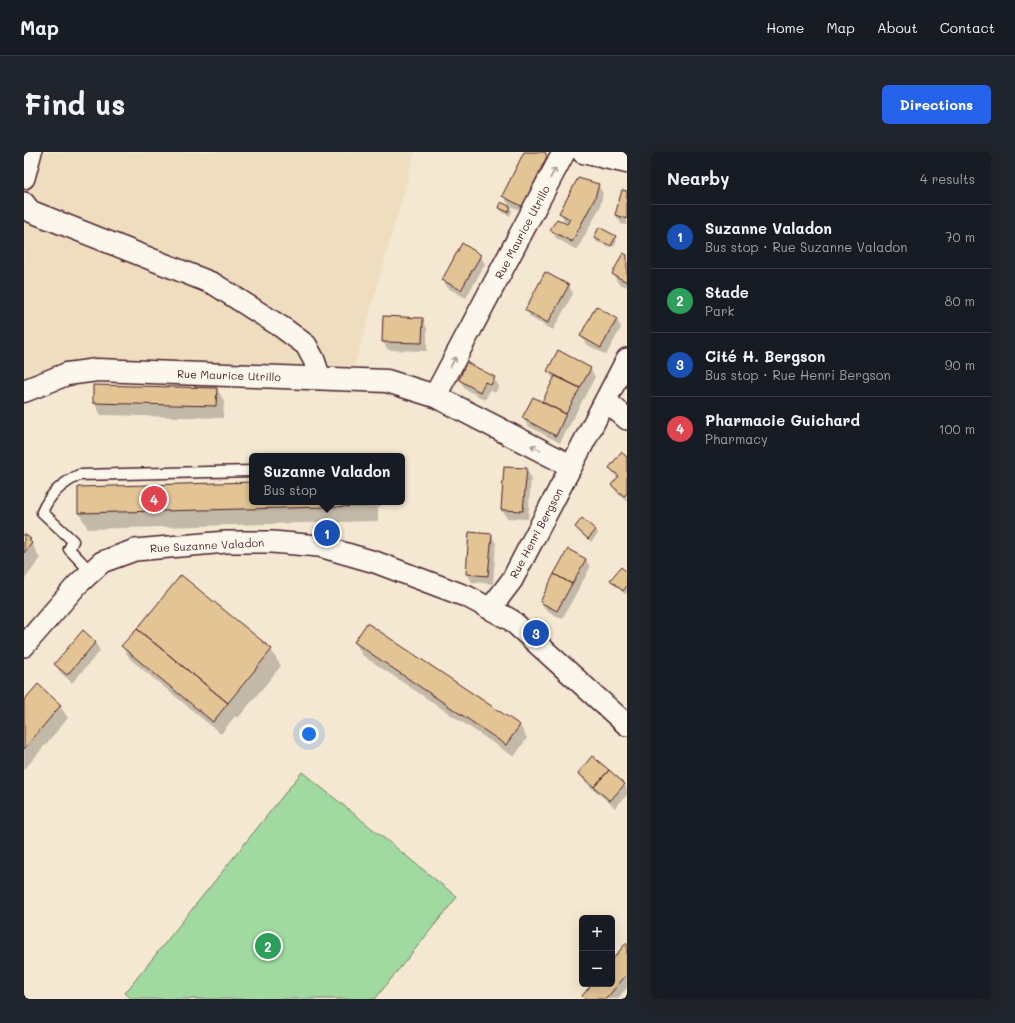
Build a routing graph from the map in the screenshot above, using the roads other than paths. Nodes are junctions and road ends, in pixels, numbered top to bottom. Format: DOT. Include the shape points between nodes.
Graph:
graph roads {
  1 [pos="31,152"];
  2 [pos="564,152"];
  3 [pos="583,152"];
  4 [pos="627,162"];
  5 [pos="24,178"];
  6 [pos="24,203"];
  7 [pos="627,359"];
  8 [pos="320,378"];
  9 [pos="24,391"];
  10 [pos="435,396"];
  11 [pos="605,402"];
  12 [pos="627,419"];
  13 [pos="571,466"];
  14 [pos="249,471"];
  15 [pos="91,572"];
  16 [pos="490,609"];
  17 [pos="24,646"];
  18 [pos="627,725"];
  1 -- 5 [label="street"];
  10 -- 2 [label="street, Rue Maurice Utrillo, one-way"];
  3 -- 4 [label="street"];
  6 -- 8 [label="street" via="30,211 214,284 306,345"];
  7 -- 11 [label="street, Rue Henri Bergson"];
  8 -- 9 [label="street, Rue Maurice Utrillo" via="97,370 67,374"];
  8 -- 10 [label="street, Rue Maurice Utrillo" via="387,381"];
  13 -- 10 [label="street, Rue Maurice Utrillo, one-way"];
  11 -- 12 [label="street"];
  11 -- 13 [label="street, Rue Henri Bergson"];
  13 -- 16 [label="street, Rue Henri Bergson" via="512,580"];
  14 -- 15 [label="lane" via="79,475 65,482 48,500 42,512 73,541 69,549"];
  15 -- 16 [label="street, Rue Suzanne Valadon" via="102,562 135,550 226,542 319,546 468,597"];
  15 -- 17 [label="street, Rue Suzanne Valadon"];
  16 -- 18 [label="street" via="511,620"];
}
